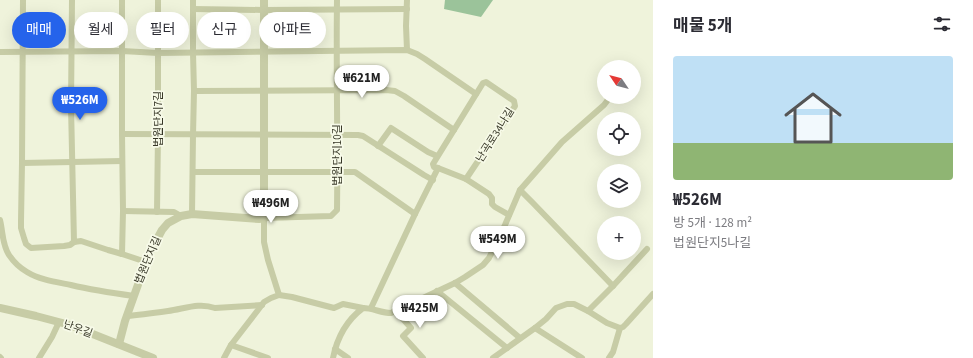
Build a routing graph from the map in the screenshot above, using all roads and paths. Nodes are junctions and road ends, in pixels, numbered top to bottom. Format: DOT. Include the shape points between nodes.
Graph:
graph roads {
  1 [pos="23,0"];
  2 [pos="72,0"];
  3 [pos="122,0"];
  4 [pos="158,0"];
  5 [pos="193,0"];
  6 [pos="264,0"];
  7 [pos="337,0"];
  8 [pos="407,0"];
  9 [pos="193,9"];
  10 [pos="407,9"];
  11 [pos="264,10"];
  12 [pos="337,10"];
  13 [pos="407,50"];
  14 [pos="122,51"];
  15 [pos="337,51"];
  16 [pos="1,52"];
  17 [pos="23,52"];
  18 [pos="71,52"];
  19 [pos="264,52"];
  20 [pos="158,53"];
  21 [pos="193,53"];
  22 [pos="336,90"];
  23 [pos="194,91"];
  24 [pos="264,91"];
  25 [pos="476,94"];
  26 [pos="605,104"];
  27 [pos="454,130"];
  28 [pos="122,134"];
  29 [pos="158,134"];
  30 [pos="193,134"];
  31 [pos="264,134"];
  32 [pos="336,135"];
  33 [pos="378,146"];
  34 [pos="438,156"];
  35 [pos="122,161"];
  36 [pos="73,162"];
  37 [pos="22,163"];
  38 [pos="438,168"];
  39 [pos="193,172"];
  40 [pos="338,172"];
  41 [pos="264,173"];
  42 [pos="433,180"];
  43 [pos="466,180"];
  44 [pos="520,190"];
  45 [pos="123,211"];
  46 [pos="157,212"];
  47 [pos="192,214"];
  48 [pos="415,214"];
  49 [pos="509,215"];
  50 [pos="181,216"];
  51 [pos="264,218"];
  52 [pos="0,220"];
  53 [pos="74,242"];
  54 [pos="647,249"];
  55 [pos="122,254"];
  56 [pos="146,262"];
  57 [pos="455,283"];
  58 [pos="613,286"];
  59 [pos="438,291"];
  60 [pos="653,294"];
  61 [pos="279,295"];
  62 [pos="134,296"];
  63 [pos="262,305"];
  64 [pos="0,308"];
  65 [pos="363,308"];
  66 [pos="371,308"];
  67 [pos="395,310"];
  68 [pos="588,311"];
  69 [pos="127,316"];
  70 [pos="59,322"];
  71 [pos="535,328"];
  72 [pos="620,328"];
  73 [pos="520,338"];
  74 [pos="119,344"];
  75 [pos="231,344"];
  76 [pos="507,348"];
  77 [pos="335,349"];
  78 [pos="38,358"];
  79 [pos="153,358"];
  80 [pos="224,358"];
  81 [pos="268,358"];
  82 [pos="333,358"];
  83 [pos="348,358"];
  84 [pos="423,358"];
  85 [pos="493,358"];
  86 [pos="582,358"];
  87 [pos="609,358"];
  1 -- 17 [label="street"];
  2 -- 18 [label="street"];
  3 -- 14 [label="street"];
  4 -- 20 [label="street, 법원단지7길"];
  5 -- 9 [label="street"];
  6 -- 11 [label="street"];
  7 -- 12 [label="street, 법원단지10길"];
  8 -- 10 [label="street"];
  9 -- 11 [label="street"];
  9 -- 21 [label="street"];
  10 -- 12 [label="street"];
  10 -- 13 [label="street"];
  11 -- 12 [label="street"];
  11 -- 19 [label="street"];
  12 -- 15 [label="street, 법원단지10길"];
  13 -- 15 [label="street"];
  13 -- 25 [label="street" via="425,58"];
  14 -- 18 [label="street"];
  14 -- 20 [label="street"];
  14 -- 28 [label="street"];
  15 -- 19 [label="street"];
  15 -- 22 [label="street, 법원단지10길"];
  16 -- 17 [label="street"];
  17 -- 18 [label="street"];
  17 -- 37 [label="street"];
  18 -- 36 [label="street"];
  19 -- 21 [label="street"];
  19 -- 24 [label="street"];
  20 -- 21 [label="street"];
  20 -- 29 [label="street, 법원단지7길"];
  21 -- 23 [label="street"];
  22 -- 24 [label="street"];
  22 -- 27 [label="street" via="396,91"];
  22 -- 32 [label="street, 법원단지10길"];
  23 -- 24 [label="street"];
  23 -- 30 [label="street"];
  24 -- 31 [label="street"];
  25 -- 27 [label="street, 난곡로34나길"];
  25 -- 43 [label="street, 난곡로34나길" via="486,82 514,101 515,106"];
  26 -- 44 [label="street" via="562,142"];
  27 -- 34 [label="street, 난곡로34나길"];
  28 -- 29 [label="street"];
  28 -- 35 [label="street"];
  29 -- 30 [label="street"];
  29 -- 46 [label="street, 법원단지7길"];
  30 -- 31 [label="street"];
  30 -- 39 [label="street"];
  31 -- 32 [label="street"];
  31 -- 41 [label="street"];
  32 -- 33 [label="street" via="363,136"];
  32 -- 40 [label="street, 법원단지10길"];
  33 -- 34 [label="street" via="391,128"];
  33 -- 42 [label="street"];
  34 -- 38 [label="street" via="433,164"];
  35 -- 36 [label="street"];
  35 -- 45 [label="street"];
  36 -- 37 [label="street"];
  36 -- 53 [label="street"];
  37 -- 53 [label="street" via="21,228 26,244 31,248 37,248 64,246"];
  38 -- 42 [label="street"];
  38 -- 43 [label="street"];
  39 -- 41 [label="street"];
  39 -- 47 [label="street"];
  40 -- 41 [label="street"];
  40 -- 48 [label="street" via="355,172"];
  40 -- 51 [label="street, 법원단지10길" via="337,210 333,215"];
  41 -- 51 [label="street"];
  42 -- 48 [label="street"];
  43 -- 49 [label="street" via="489,194 492,204"];
  44 -- 49 [label="street"];
  44 -- 58 [label="street"];
  45 -- 46 [label="street"];
  45 -- 55 [label="street"];
  46 -- 50 [label="street" via="174,212"];
  47 -- 50 [label="street, 법원단지길"];
  47 -- 51 [label="street, 법원단지길"];
  48 -- 66 [label="street"];
  49 -- 57 [label="street" via="489,258"];
  50 -- 56 [label="street, 법원단지길" via="168,223 162,230"];
  51 -- 61 [label="street" via="264,242"];
  52 -- 62 [label="street" via="9,255 26,272 59,283"];
  53 -- 55 [label="street" via="81,241"];
  54 -- 58 [label="street"];
  55 -- 56 [label="street"];
  56 -- 62 [label="street, 법원단지길"];
  57 -- 59 [label="street"];
  57 -- 73 [label="street"];
  58 -- 68 [label="street"];
  59 -- 67 [label="street"];
  59 -- 76 [label="street"];
  60 -- 72 [label="street"];
  61 -- 63 [label="street"];
  61 -- 65 [label="street" via="334,308 343,304"];
  62 -- 69 [label="street, 법원단지길"];
  63 -- 69 [label="street" via="214,308 197,306"];
  63 -- 75 [label="street"];
  64 -- 70 [label="street, 난우길"];
  65 -- 66 [label="street"];
  65 -- 77 [label="street" via="343,330"];
  66 -- 67 [label="street" via="386,313"];
  67 -- 84 [label="street" via="411,328 403,336"];
  68 -- 71 [label="street" via="574,304 566,304 556,308"];
  68 -- 72 [label="street"];
  69 -- 74 [label="street, 법원단지길"];
  70 -- 74 [label="street, 난우길"];
  70 -- 78 [label="street"];
  71 -- 73 [label="street"];
  71 -- 86 [label="street"];
  72 -- 87 [label="street"];
  73 -- 76 [label="street"];
  74 -- 79 [label="street, 난우길"];
  75 -- 80 [label="street"];
  75 -- 81 [label="street"];
  76 -- 85 [label="street"];
  77 -- 82 [label="street"];
  77 -- 83 [label="street"];
}
